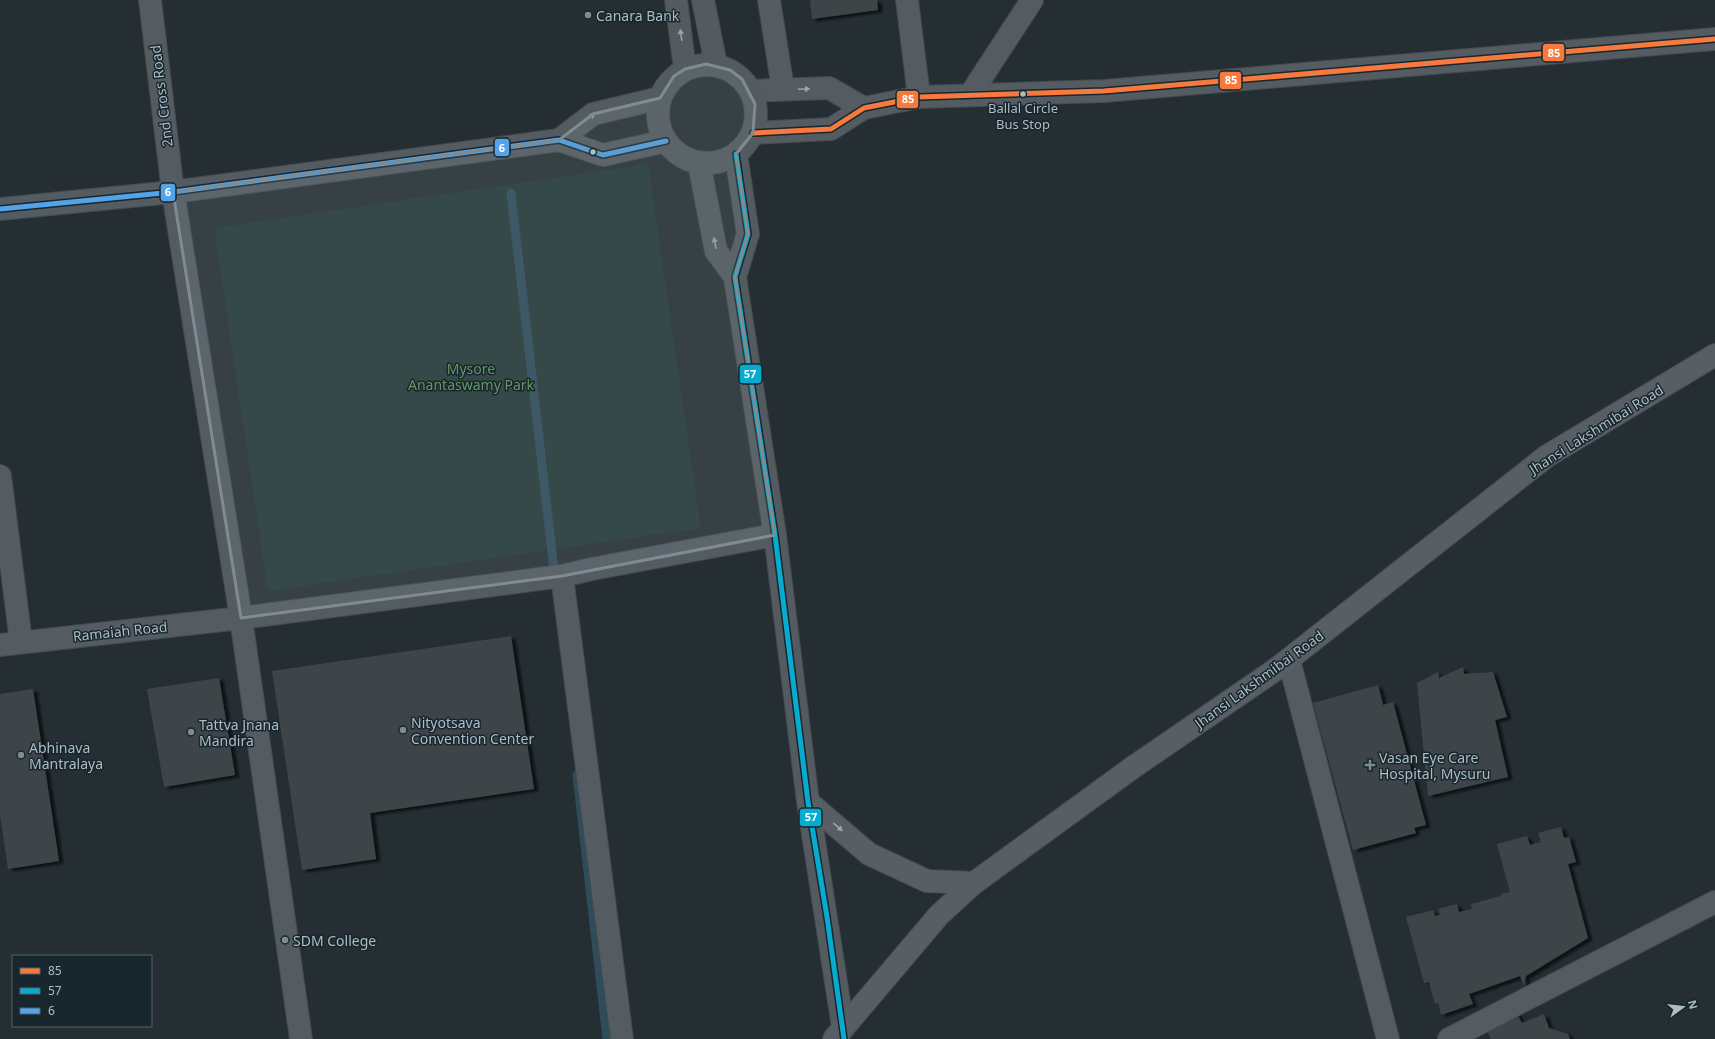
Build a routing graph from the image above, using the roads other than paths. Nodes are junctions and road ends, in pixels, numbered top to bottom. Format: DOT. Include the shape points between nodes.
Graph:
graph roads {
  1 [pos="150,0"];
  2 [pos="676,0"];
  3 [pos="703,0"];
  4 [pos="769,0"];
  5 [pos="907,0"];
  6 [pos="1032,0"];
  7 [pos="1715,39"];
  8 [pos="716,65"];
  9 [pos="685,69"];
  10 [pos="783,90"];
  11 [pos="751,91"];
  12 [pos="970,95"];
  13 [pos="919,97"];
  14 [pos="660,98"];
  15 [pos="864,108"];
  16 [pos="753,133"];
  17 [pos="559,140"];
  18 [pos="666,141"];
  19 [pos="736,154"];
  20 [pos="699,163"];
  21 [pos="172,192"];
  22 [pos="0,209"];
  23 [pos="734,276"];
  24 [pos="1715,355"];
  25 [pos="0,476"];
  26 [pos="775,535"];
  27 [pos="562,576"];
  28 [pos="241,618"];
  29 [pos="10,644"];
  30 [pos="1288,660"];
  31 [pos="808,802"];
  32 [pos="974,883"];
  33 [pos="1715,902"];
  34 [pos="840,1035"];
  35 [pos="300,1039"];
  36 [pos="622,1039"];
  37 [pos="1388,1039"];
  38 [pos="1449,1039"];
  1 -- 21 [label="street, 2nd Cross Road"];
  9 -- 2 [label="main road, one-way"];
  3 -- 8 [label="main road"];
  4 -- 10 [label="street"];
  5 -- 13 [label="street"];
  6 -- 12 [label="street"];
  7 -- 12 [label="street" via="1104,92"];
  8 -- 9 [label="main road" via="706,64"];
  8 -- 11 [label="main road" via="730,70 742,79"];
  9 -- 14 [label="main road" via="674,76"];
  10 -- 11 [label="street"];
  10 -- 15 [label="street, one-way" via="829,88"];
  11 -- 16 [label="main road" via="756,111"];
  12 -- 13 [label="street"];
  13 -- 15 [label="street"];
  17 -- 14 [label="street, one-way" via="593,114"];
  14 -- 18 [label="main road" via="658,120"];
  15 -- 16 [label="street" via="831,129"];
  16 -- 19 [label="main road"];
  17 -- 18 [label="street" via="603,155"];
  17 -- 21 [label="street"];
  18 -- 20 [label="main road" via="675,152"];
  19 -- 20 [label="main road" via="725,160"];
  19 -- 23 [label="main road" via="748,234"];
  23 -- 20 [label="main road, one-way" via="716,251"];
  21 -- 22 [label="street"];
  21 -- 28 [label="street, 2nd Cross Road"];
  23 -- 26 [label="main road"];
  24 -- 30 [label="main road, Jhansi Lakshmibai Road" via="1547,456"];
  25 -- 29 [label="street"];
  26 -- 27 [label="street, Ramaiah Road" via="592,568"];
  26 -- 31 [label="main road"];
  27 -- 28 [label="street, Ramaiah Road"];
  27 -- 36 [label="street"];
  28 -- 29 [label="street, Ramaiah Road"];
  28 -- 35 [label="street, 2nd Cross Road"];
  30 -- 32 [label="main road, Jhansi Lakshmibai Road" via="1132,768"];
  30 -- 37 [label="street"];
  31 -- 32 [label="main road, one-way" via="869,854 927,881"];
  31 -- 34 [label="main road"];
  32 -- 34 [label="main road, Jhansi Lakshmibai Road" via="939,915"];
  33 -- 38 [label="street"];
}
